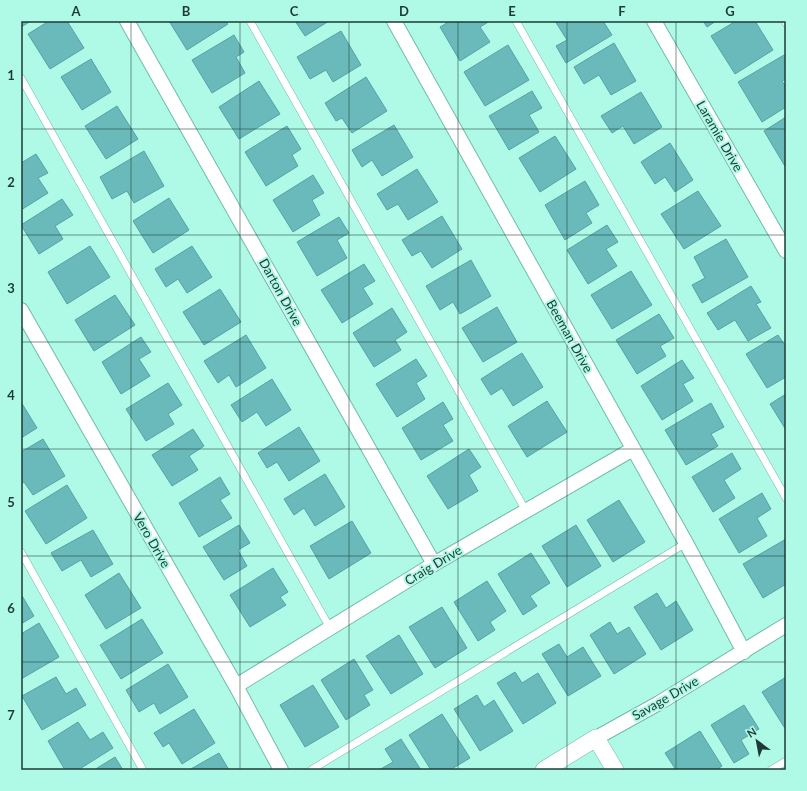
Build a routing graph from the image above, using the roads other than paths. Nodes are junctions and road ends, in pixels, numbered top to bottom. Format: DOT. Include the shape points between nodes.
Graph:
graph roads {
  1 [pos="127,21"];
  2 [pos="250,21"];
  3 [pos="394,21"];
  4 [pos="516,21"];
  5 [pos="654,21"];
  6 [pos="21,78"];
  7 [pos="786,251"];
  8 [pos="21,310"];
  9 [pos="633,449"];
  10 [pos="786,498"];
  11 [pos="526,511"];
  12 [pos="686,543"];
  13 [pos="21,552"];
  14 [pos="434,564"];
  15 [pos="786,625"];
  16 [pos="330,628"];
  17 [pos="744,652"];
  18 [pos="236,686"];
  19 [pos="596,738"];
  20 [pos="786,761"];
  21 [pos="143,770"];
  22 [pos="282,770"];
  23 [pos="310,770"];
  24 [pos="544,770"];
  25 [pos="616,770"];
  26 [pos="771,770"];
  1 -- 14 [label="street, Darton Drive"];
  2 -- 11 [label="lane"];
  3 -- 9 [label="street, Beeman Drive"];
  4 -- 10 [label="lane"];
  5 -- 7 [label="street, Laramie Drive"];
  6 -- 16 [label="lane"];
  8 -- 18 [label="street, Vero Drive"];
  9 -- 11 [label="street, Craig Drive"];
  9 -- 12 [label="street, Beeman Drive"];
  11 -- 14 [label="street, Craig Drive"];
  12 -- 17 [label="street, Beeman Drive"];
  12 -- 23 [label="lane"];
  13 -- 21 [label="lane"];
  14 -- 16 [label="street, Craig Drive"];
  15 -- 17 [label="street, Savage Drive"];
  16 -- 18 [label="street, Craig Drive"];
  17 -- 19 [label="street, Savage Drive"];
  18 -- 22 [label="street, Vero Drive"];
  19 -- 24 [label="street, Savage Drive"];
  19 -- 25 [label="street"];
  20 -- 26 [label="lane"];
}
